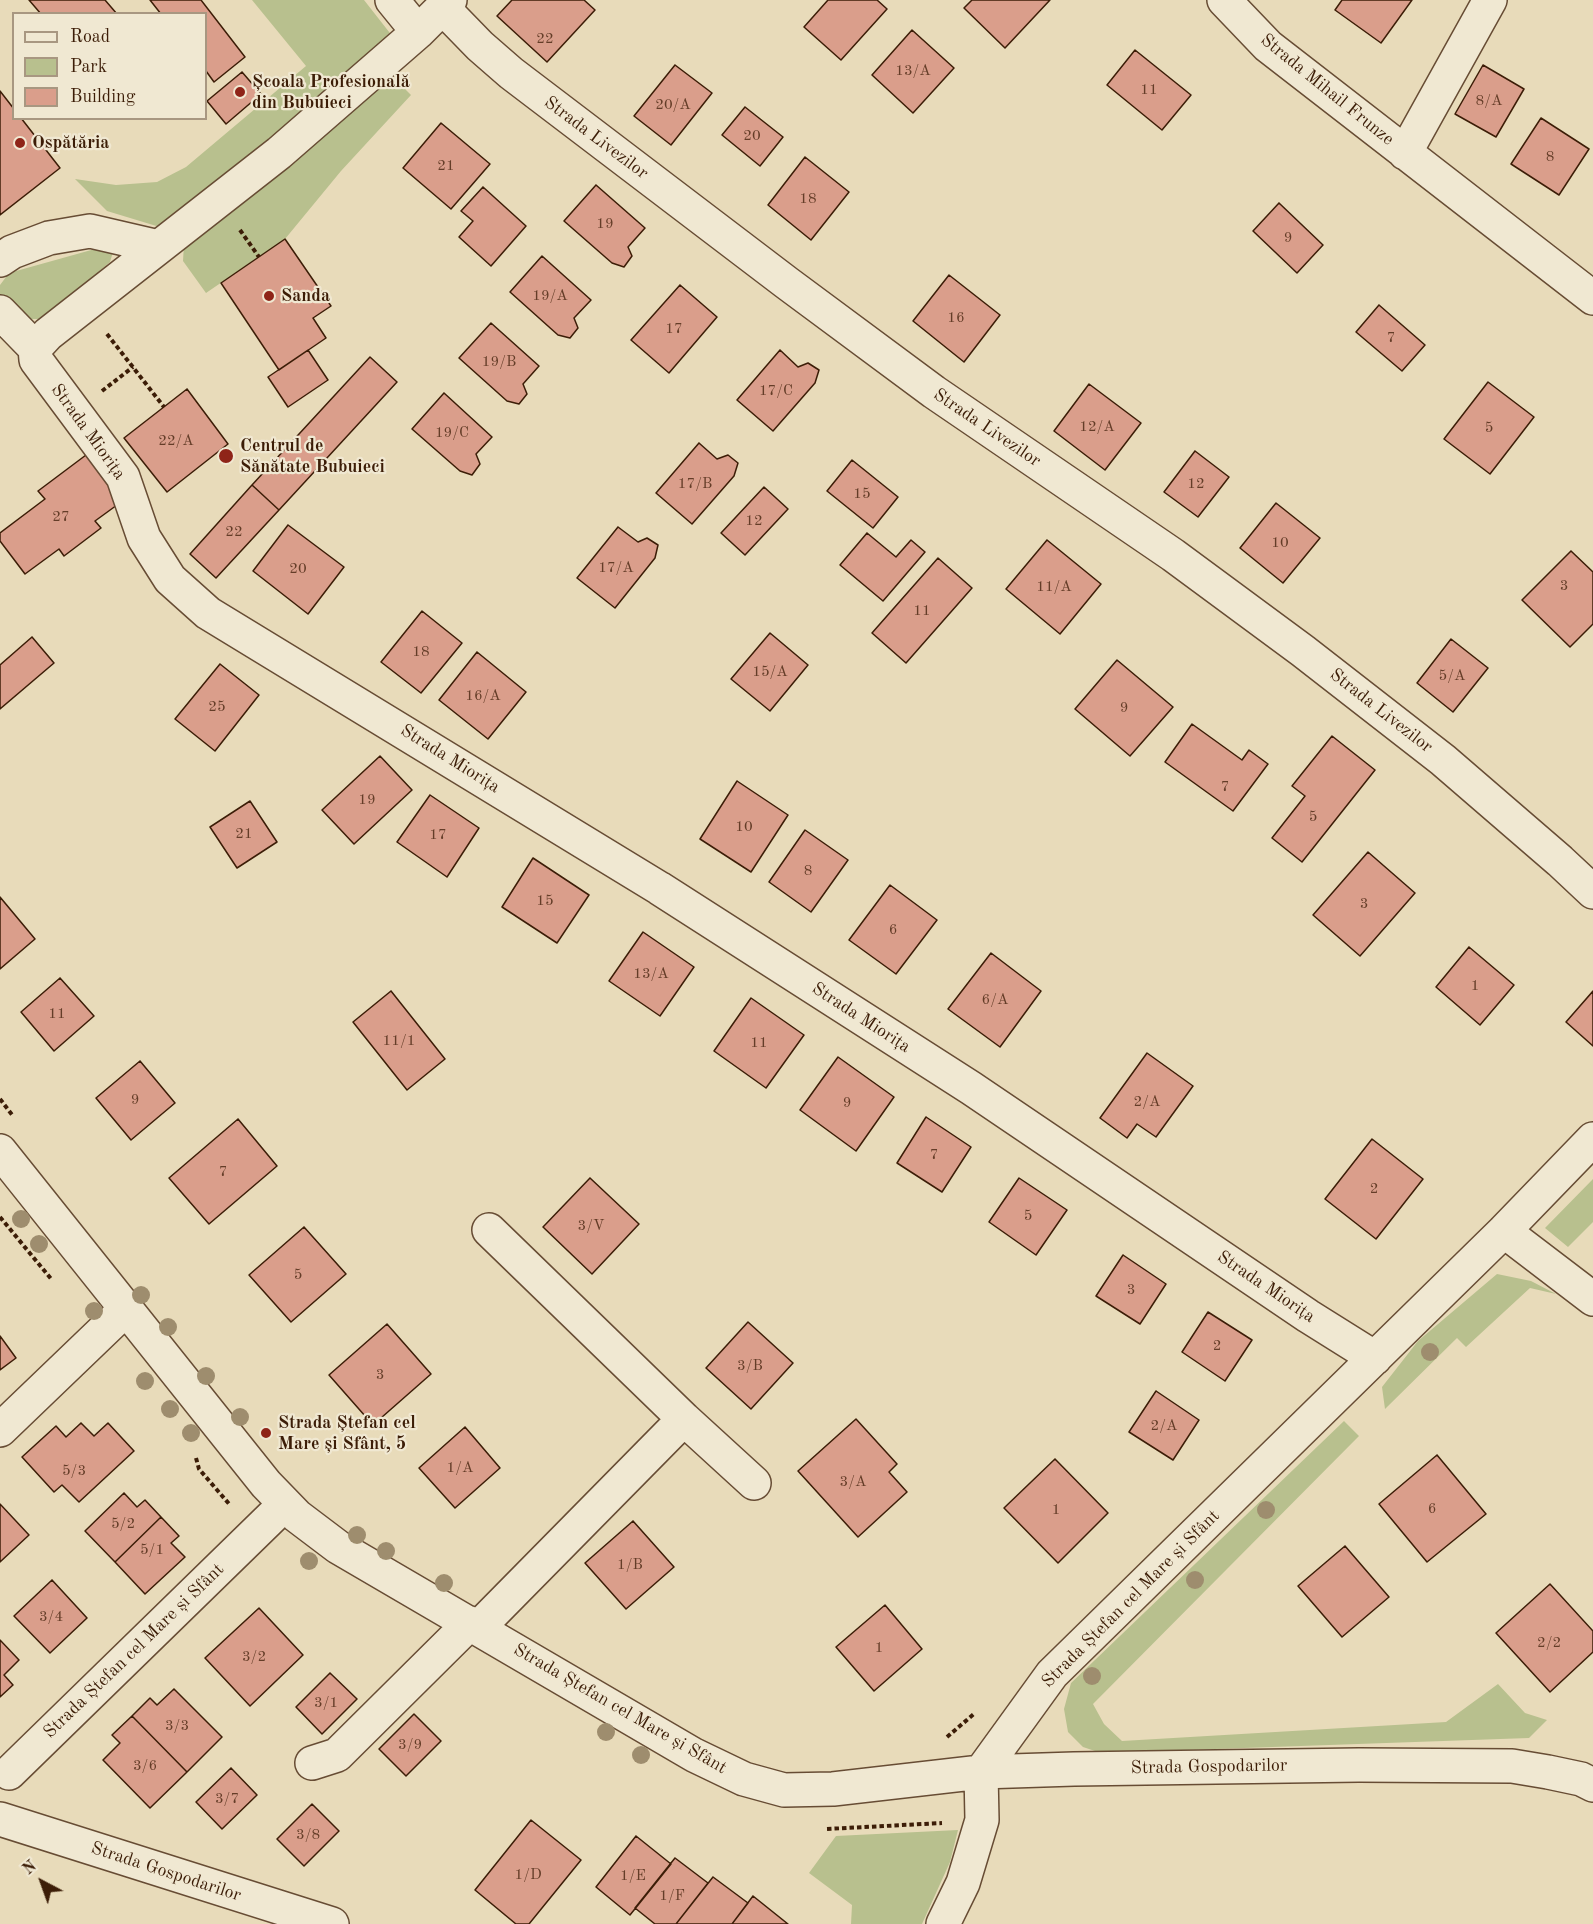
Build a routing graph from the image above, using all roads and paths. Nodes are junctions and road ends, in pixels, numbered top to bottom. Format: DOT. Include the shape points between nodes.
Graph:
graph roads {
  1 [pos="392,0"];
  2 [pos="1224,0"];
  3 [pos="1490,0"];
  4 [pos="447,4"];
  5 [pos="418,32"];
  6 [pos="1405,153"];
  7 [pos="159,247"];
  8 [pos="0,260"];
  9 [pos="1593,298"];
  10 [pos="84,305"];
  11 [pos="0,312"];
  12 [pos="34,348"];
  13 [pos="164,407"];
  14 [pos="1593,892"];
  15 [pos="1593,1139"];
  16 [pos="0,1151"];
  17 [pos="489,1230"];
  18 [pos="1504,1231"];
  19 [pos="1593,1299"];
  20 [pos="126,1309"];
  21 [pos="1375,1358"];
  22 [pos="684,1419"];
  23 [pos="0,1430"];
  24 [pos="754,1484"];
  25 [pos="285,1504"];
  26 [pos="474,1626"];
  27 [pos="312,1763"];
  28 [pos="981,1772"];
  29 [pos="9,1773"];
  30 [pos="1593,1785"];
  31 [pos="0,1819"];
  32 [pos="332,1924"];
  33 [pos="943,1924"];
  1 -- 5 [label="street"];
  2 -- 6 [label="street, Strada Mihail Frunze" via="1268,46"];
  3 -- 6 [label="street, Strada Mihail Frunze"];
  4 -- 5 [label="street, Strada Livezilor"];
  4 -- 14 [label="street, Strada Livezilor" via="480,46 511,74 934,392 1173,555 1304,651 1443,760"];
  5 -- 7 [label="street" via="279,153"];
  6 -- 9 [label="street, Strada Mihail Frunze"];
  7 -- 8 [label="street" via="90,231 49,238"];
  7 -- 10 [label="street"];
  10 -- 12 [label="street"];
  10 -- 13 [label="path"];
  11 -- 12 [label="street, Strada Miorița"];
  12 -- 21 [label="street, Strada Miorița" via="36,360 123,477 144,538 171,579 208,613 660,888 970,1088"];
  15 -- 18 [label="street, Strada Ștefan cel Mare și Sfânt"];
  16 -- 20 [label="street, Strada Ștefan cel Mare și Sfânt"];
  17 -- 22 [label="street"];
  18 -- 19 [label="street"];
  18 -- 21 [label="street, Strada Ștefan cel Mare și Sfânt"];
  20 -- 23 [label="street"];
  20 -- 25 [label="street, Strada Ștefan cel Mare și Sfânt"];
  21 -- 28 [label="street, Strada Ștefan cel Mare și Sfânt" via="1052,1674"];
  22 -- 24 [label="street"];
  22 -- 26 [label="street"];
  25 -- 26 [label="street, Strada Ștefan cel Mare și Sfânt" via="338,1547"];
  25 -- 29 [label="street, Strada Ștefan cel Mare și Sfânt"];
  26 -- 27 [label="street" via="337,1755"];
  26 -- 28 [label="street, Strada Ștefan cel Mare și Sfânt" via="694,1755 744,1779 784,1790 823,1789"];
  28 -- 30 [label="street, Strada Gospodarilor" via="1512,1766 1570,1776"];
  28 -- 33 [label="street" via="982,1820 963,1883"];
  31 -- 32 [label="street, Strada Gospodarilor"];
}
